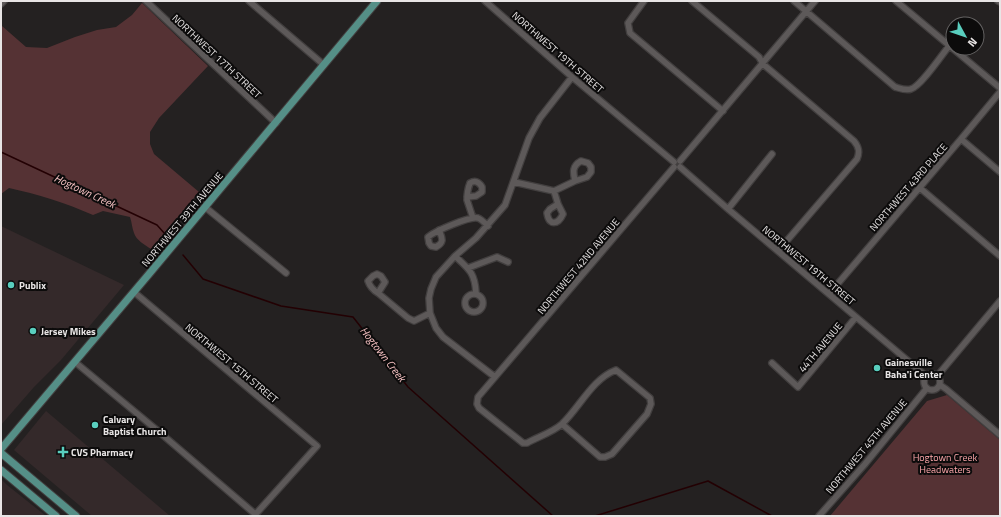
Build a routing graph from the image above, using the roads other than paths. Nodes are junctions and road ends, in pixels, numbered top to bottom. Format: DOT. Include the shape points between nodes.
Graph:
graph roads {
  1 [pos="4,1"];
  2 [pos="146,1"];
  3 [pos="249,1"];
  4 [pos="377,1"];
  5 [pos="485,1"];
  6 [pos="644,1"];
  7 [pos="692,1"];
  8 [pos="794,1"];
  9 [pos="815,1"];
  10 [pos="896,1"];
  11 [pos="1,4"];
  12 [pos="806,12"];
  13 [pos="945,43"];
  14 [pos="945,51"];
  15 [pos="961,56"];
  16 [pos="763,64"];
  17 [pos="324,65"];
  18 [pos="572,77"];
  19 [pos="1000,88"];
  20 [pos="1000,92"];
  21 [pos="724,111"];
  22 [pos="276,123"];
  23 [pos="962,139"];
  24 [pos="772,154"];
  25 [pos="677,164"];
  26 [pos="1000,172"];
  27 [pos="514,182"];
  28 [pos="575,182"];
  29 [pos="920,188"];
  30 [pos="554,192"];
  31 [pos="467,197"];
  32 [pos="558,204"];
  33 [pos="205,207"];
  34 [pos="728,209"];
  35 [pos="473,218"];
  36 [pos="488,226"];
  37 [pos="439,230"];
  38 [pos="778,251"];
  39 [pos="455,256"];
  40 [pos="1000,256"];
  41 [pos="508,262"];
  42 [pos="468,268"];
  43 [pos="286,273"];
  44 [pos="134,292"];
  45 [pos="378,293"];
  46 [pos="476,293"];
  47 [pos="829,294"];
  48 [pos="1000,301"];
  49 [pos="430,313"];
  50 [pos="856,317"];
  51 [pos="75,362"];
  52 [pos="772,363"];
  53 [pos="926,376"];
  54 [pos="938,376"];
  55 [pos="495,377"];
  56 [pos="940,385"];
  57 [pos="927,388"];
  58 [pos="562,424"];
  59 [pos="1000,435"];
  60 [pos="1,449"];
  61 [pos="1,453"];
  62 [pos="1,470"];
  63 [pos="255,515"];
  64 [pos="56,516"];
  65 [pos="76,516"];
  66 [pos="819,516"];
  1 -- 11 [label="street"];
  2 -- 22 [label="street, NORTHWEST 17TH STREET"];
  3 -- 17 [label="street"];
  4 -- 17 [label="main road, NORTHWEST 39TH AVENUE"];
  5 -- 18 [label="street, NORTHWEST 19TH STREET"];
  6 -- 21 [label="street" via="628,23 630,33"];
  7 -- 16 [label="street" via="759,57"];
  8 -- 12 [label="street"];
  9 -- 12 [label="street, NORTHWEST 42ND AVENUE"];
  10 -- 13 [label="street"];
  12 -- 14 [label="street" via="895,87 912,89"];
  12 -- 16 [label="street, NORTHWEST 42ND AVENUE"];
  15 -- 19 [label="street"];
  16 -- 21 [label="street, NORTHWEST 42ND AVENUE"];
  16 -- 38 [label="street" via="854,141 859,151 857,158"];
  17 -- 22 [label="main road, NORTHWEST 39TH AVENUE"];
  18 -- 25 [label="street, NORTHWEST 19TH STREET"];
  18 -- 27 [label="street" via="540,118 529,138"];
  20 -- 23 [label="street, NORTHWEST 43RD PLACE"];
  21 -- 25 [label="street, NORTHWEST 42ND AVENUE"];
  22 -- 33 [label="main road, NORTHWEST 39TH AVENUE"];
  23 -- 26 [label="street"];
  23 -- 29 [label="street, NORTHWEST 43RD PLACE"];
  24 -- 34 [label="street"];
  25 -- 34 [label="street, NORTHWEST 19TH STREET"];
  25 -- 55 [label="street, NORTHWEST 42ND AVENUE"];
  27 -- 30 [label="street"];
  27 -- 36 [label="street" via="505,205"];
  28 -- 30 [label="street"];
  29 -- 40 [label="street"];
  29 -- 47 [label="street, NORTHWEST 43RD PLACE"];
  30 -- 32 [label="street"];
  31 -- 35 [label="street"];
  33 -- 43 [label="street"];
  33 -- 44 [label="main road, NORTHWEST 39TH AVENUE"];
  34 -- 38 [label="street, NORTHWEST 19TH STREET"];
  35 -- 36 [label="street" via="478,218"];
  35 -- 37 [label="street"];
  36 -- 39 [label="street"];
  38 -- 47 [label="street, NORTHWEST 19TH STREET"];
  39 -- 42 [label="street"];
  39 -- 49 [label="street" via="436,277 429,298"];
  41 -- 42 [label="street" via="497,257"];
  42 -- 46 [label="street" via="475,283"];
  44 -- 51 [label="main road, NORTHWEST 39TH AVENUE"];
  44 -- 63 [label="street, NORTHWEST 15TH STREET" via="317,446"];
  45 -- 49 [label="street" via="414,321"];
  47 -- 50 [label="street, NORTHWEST 19TH STREET"];
  48 -- 54 [label="street"];
  49 -- 55 [label="street" via="443,337"];
  50 -- 52 [label="street, 44TH AVENUE" via="798,387"];
  50 -- 53 [label="street, NORTHWEST 19TH STREET"];
  51 -- 60 [label="main road, NORTHWEST 39TH AVENUE"];
  51 -- 63 [label="street"];
  53 -- 54 [label="street"];
  53 -- 57 [label="street" via="924,382"];
  54 -- 56 [label="street"];
  55 -- 58 [label="street, NORTHWEST 42ND AVENUE" via="478,397 477,404 523,443"];
  56 -- 57 [label="street" via="933,390"];
  56 -- 59 [label="street"];
  57 -- 66 [label="street, NORTHWEST 45TH AVENUE"];
  58 -- 58 [label="street" via="598,382 606,374 616,370 650,398 651,404 647,414 612,454 605,457 600,457"];
  61 -- 65 [label="main road"];
  62 -- 64 [label="main road"];
}
